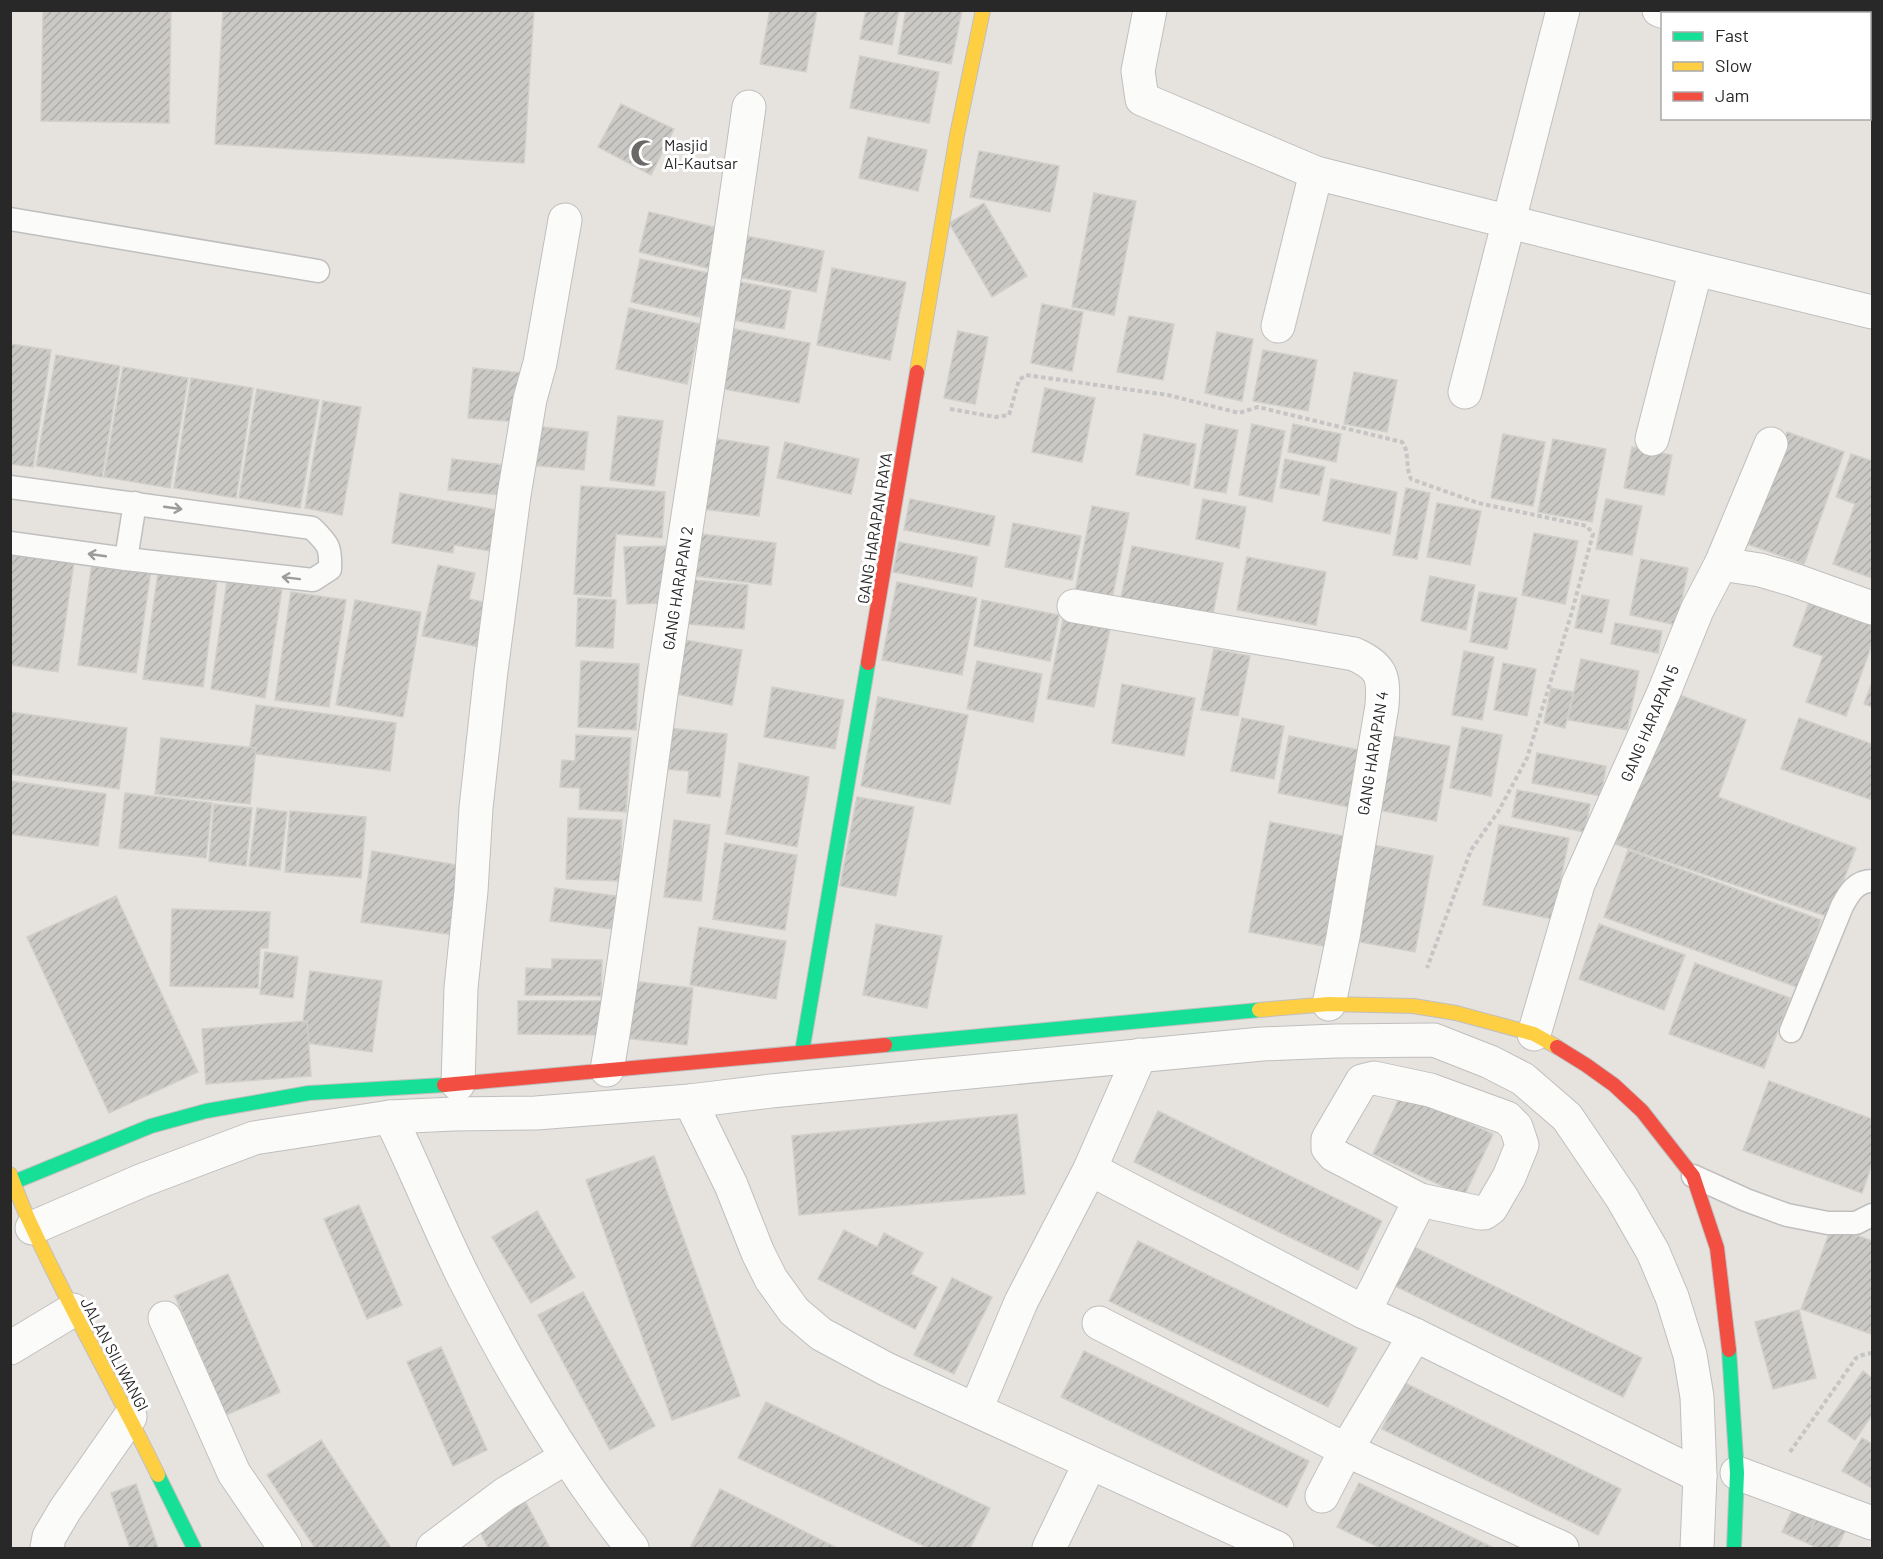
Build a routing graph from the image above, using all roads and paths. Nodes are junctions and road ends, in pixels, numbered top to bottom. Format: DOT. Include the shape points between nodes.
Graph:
graph roads {
  1 [pos="983,10"];
  2 [pos="1150,10"];
  3 [pos="1563,10"];
  4 [pos="749,107"];
  5 [pos="1316,173"];
  6 [pos="10,219"];
  7 [pos="565,220"];
  8 [pos="1509,222"];
  9 [pos="1696,269"];
  10 [pos="318,271"];
  11 [pos="1872,312"];
  12 [pos="1278,326"];
  13 [pos="1465,392"];
  14 [pos="911,403"];
  15 [pos="1652,439"];
  16 [pos="1771,444"];
  17 [pos="10,487"];
  18 [pos="135,503"];
  19 [pos="10,543"];
  20 [pos="126,559"];
  21 [pos="1720,564"];
  22 [pos="1074,606"];
  23 [pos="1872,608"];
  24 [pos="1872,881"];
  25 [pos="1329,1004"];
  26 [pos="1413,1006"];
  27 [pos="1791,1031"];
  28 [pos="1534,1034"];
  29 [pos="802,1052"];
  30 [pos="1140,1055"];
  31 [pos="607,1070"];
  32 [pos="458,1084"];
  33 [pos="690,1101"];
  34 [pos="390,1117"];
  35 [pos="1090,1169"];
  36 [pos="1693,1176"];
  37 [pos="12,1178"];
  38 [pos="1420,1200"];
  39 [pos="1872,1215"];
  40 [pos="32,1228"];
  41 [pos="73,1310"];
  42 [pos="1364,1312"];
  43 [pos="165,1317"];
  44 [pos="1099,1323"];
  45 [pos="1415,1335"];
  46 [pos="10,1348"];
  47 [pos="1872,1353"];
  48 [pos="976,1409"];
  49 [pos="130,1417"];
  50 [pos="1347,1450"];
  51 [pos="565,1458"];
  52 [pos="1090,1463"];
  53 [pos="1737,1473"];
  54 [pos="1700,1476"];
  55 [pos="1767,1484"];
  56 [pos="1322,1496"];
  57 [pos="1872,1523"];
  58 [pos="47,1548"];
  59 [pos="194,1548"];
  60 [pos="285,1548"];
  61 [pos="433,1548"];
  62 [pos="632,1548"];
  63 [pos="1049,1548"];
  64 [pos="1277,1548"];
  65 [pos="1562,1548"];
  66 [pos="1697,1548"];
  67 [pos="1734,1548"];
  1 -- 14 [label="street, GANG HARAPAN RAYA" via="957,135"];
  2 -- 5 [label="street" via="1138,71 1142,99"];
  3 -- 8 [label="street"];
  4 -- 31 [label="street, GANG HARAPAN 2"];
  5 -- 8 [label="street"];
  5 -- 12 [label="street"];
  6 -- 10 [label="lane"];
  7 -- 32 [label="street" via="514,495 491,671 461,988"];
  8 -- 9 [label="street"];
  8 -- 13 [label="street"];
  9 -- 11 [label="street"];
  9 -- 15 [label="street"];
  14 -- 26 [label="path" via="996,417 1009,415 1019,380 1026,375 1168,395 1239,413 1258,407 1402,442 1411,479 1478,503 1587,526 1593,534 1527,758 1498,812 1471,850"];
  14 -- 29 [label="street, GANG HARAPAN RAYA"];
  16 -- 21 [label="street, GANG HARAPAN 5"];
  17 -- 18 [label="lane"];
  18 -- 20 [label="lane"];
  18 -- 20 [label="lane, one-way" via="312,528 331,553 330,569 313,580"];
  20 -- 19 [label="lane, one-way"];
  21 -- 23 [label="street" via="1760,570"];
  21 -- 28 [label="street, GANG HARAPAN 5" via="1578,884"];
  22 -- 25 [label="street, GANG HARAPAN 4" via="1354,654 1371,662 1379,672 1384,686 1382,706"];
  24 -- 27 [label="lane" via="1852,889 1842,906"];
  25 -- 26 [label="street"];
  25 -- 29 [label="street"];
  26 -- 28 [label="street"];
  28 -- 36 [label="street" via="1614,1085 1642,1111"];
  29 -- 31 [label="street"];
  30 -- 33 [label="street"];
  30 -- 35 [label="street"];
  30 -- 54 [label="street" via="1262,1044 1434,1040 1523,1079 1567,1117 1653,1252 1690,1355 1697,1396"];
  31 -- 32 [label="street"];
  32 -- 37 [label="street" via="309,1093 206,1111 151,1126"];
  33 -- 34 [label="street" via="536,1113"];
  33 -- 48 [label="street" via="771,1279 794,1311 821,1334 870,1361"];
  34 -- 40 [label="street" via="254,1138"];
  34 -- 51 [label="street" via="463,1277"];
  35 -- 42 [label="street"];
  35 -- 48 [label="street" via="1021,1302"];
  36 -- 39 [label="lane" via="1787,1215 1827,1223 1856,1223"];
  36 -- 53 [label="street" via="1717,1248 1729,1344"];
  37 -- 40 [label="street, JALAN SILIWANGI"];
  38 -- 38 [label="street" via="1480,1213 1491,1208 1520,1151 1516,1127 1507,1119 1430,1090 1382,1078 1362,1081 1328,1139 1328,1148 1334,1155"];
  38 -- 42 [label="street"];
  40 -- 41 [label="street, JALAN SILIWANGI"];
  41 -- 46 [label="street"];
  41 -- 49 [label="street, JALAN SILIWANGI"];
  42 -- 45 [label="street"];
  43 -- 60 [label="street" via="234,1473"];
  44 -- 50 [label="street"];
  45 -- 50 [label="street"];
  45 -- 54 [label="street"];
  47 -- 55 [label="path" via="1856,1359"];
  48 -- 52 [label="street"];
  49 -- 58 [label="street" via="65,1510"];
  49 -- 59 [label="street, JALAN SILIWANGI"];
  50 -- 56 [label="street"];
  50 -- 65 [label="street"];
  51 -- 61 [label="street" via="505,1494"];
  51 -- 62 [label="street"];
  52 -- 63 [label="street"];
  52 -- 64 [label="street"];
  53 -- 55 [label="street"];
  53 -- 67 [label="street"];
  54 -- 66 [label="street"];
  55 -- 57 [label="street"];
}
